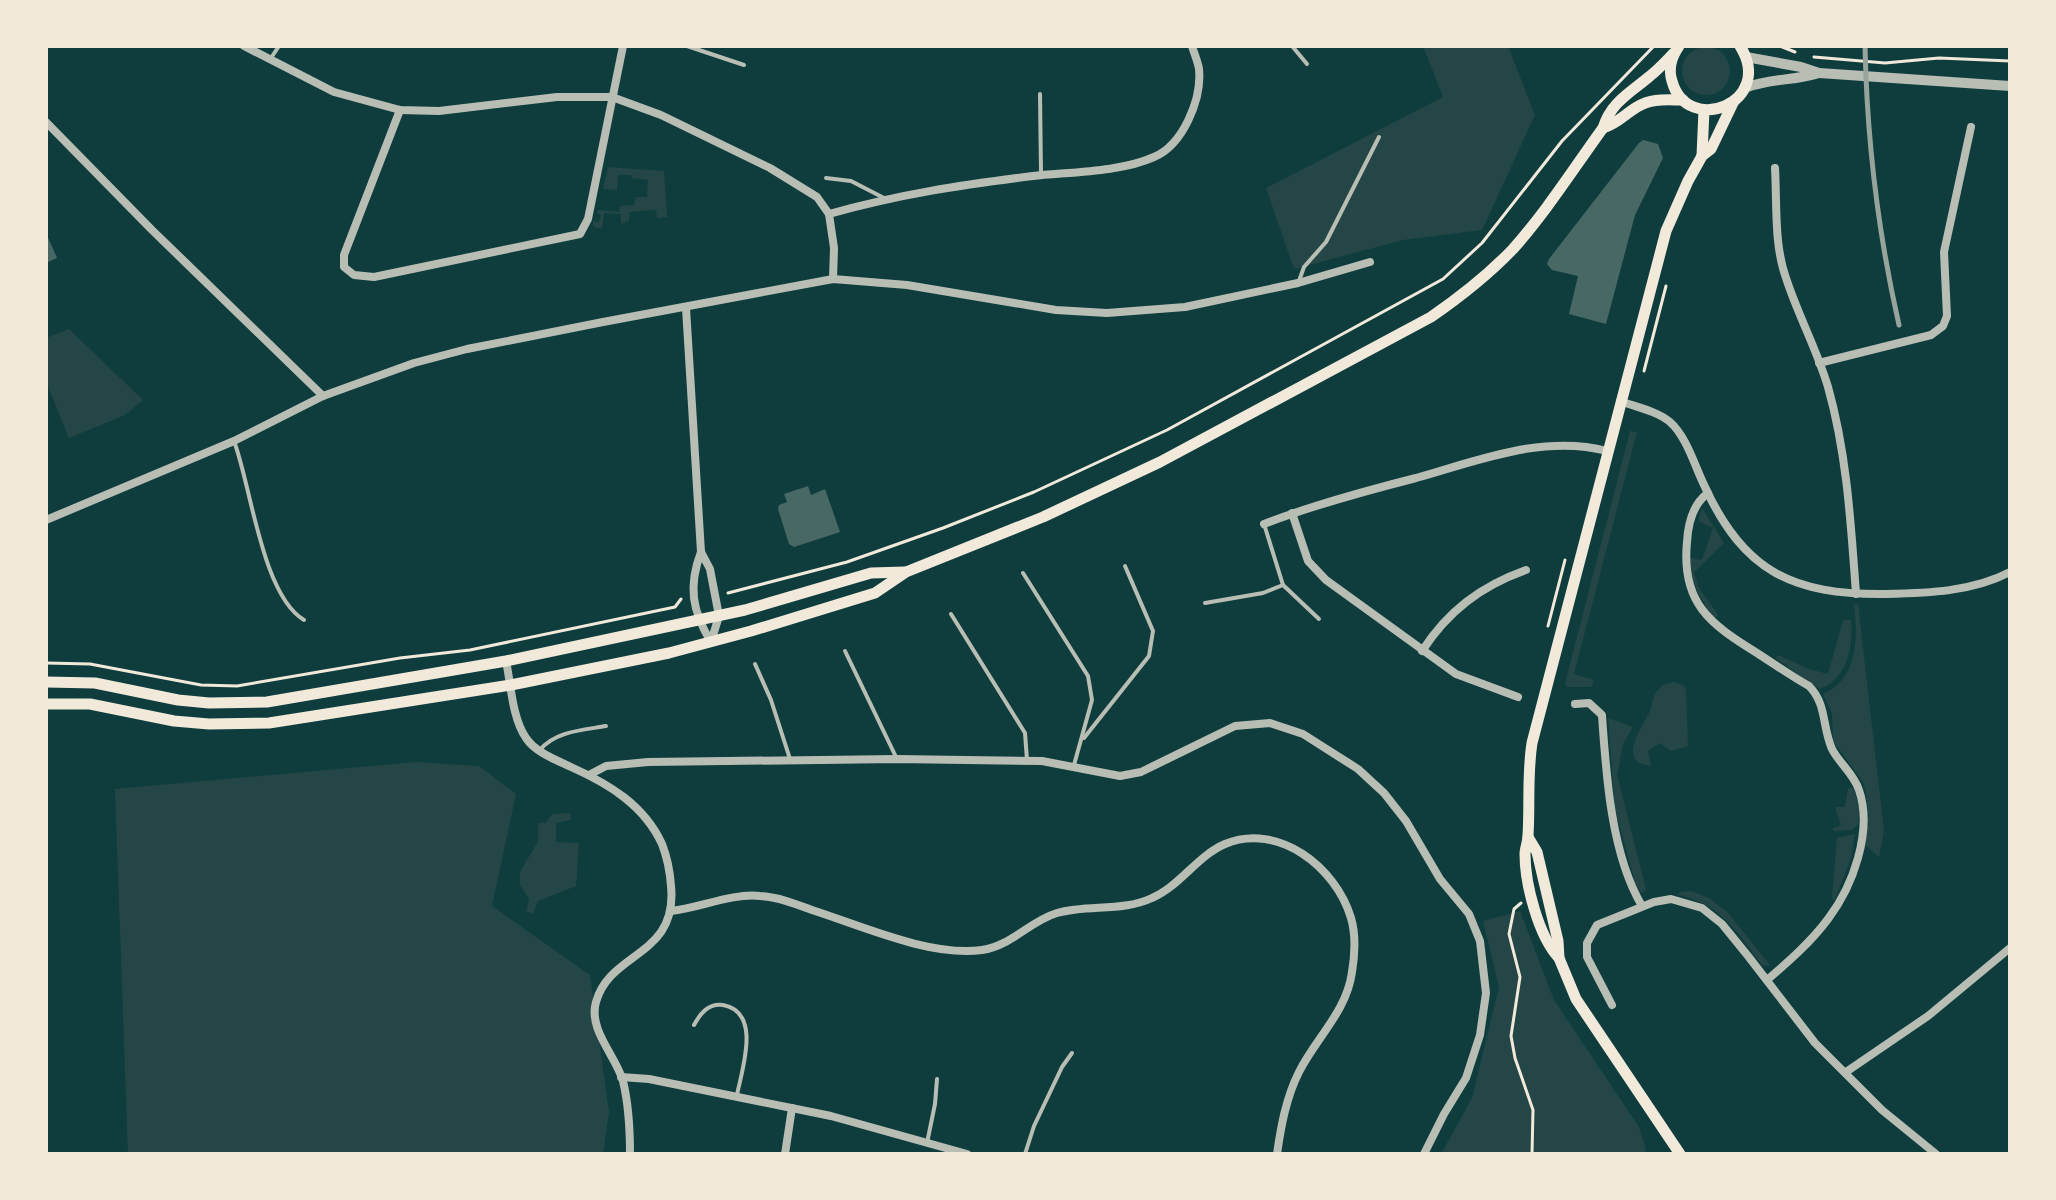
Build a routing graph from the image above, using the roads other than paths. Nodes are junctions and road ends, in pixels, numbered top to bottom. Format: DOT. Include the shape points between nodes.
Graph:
graph roads {
  1 [pos="244,46"];
  2 [pos="279,46"];
  3 [pos="623,46"];
  4 [pos="687,46"];
  5 [pos="1192,46"];
  6 [pos="1292,46"];
  7 [pos="1740,46"];
  8 [pos="1677,50"];
  9 [pos="1746,57"];
  10 [pos="269,60"];
  11 [pos="1307,64"];
  12 [pos="744,65"];
  13 [pos="1819,73"];
  14 [pos="2010,86"];
  15 [pos="1745,88"];
  16 [pos="1040,94"];
  17 [pos="612,97"];
  18 [pos="1683,100"];
  19 [pos="1733,103"];
  20 [pos="400,110"];
  21 [pos="1704,110"];
  22 [pos="46,122"];
  23 [pos="1971,127"];
  24 [pos="1603,128"];
  25 [pos="1379,137"];
  26 [pos="1702,156"];
  27 [pos="1775,168"];
  28 [pos="1041,176"];
  29 [pos="826,178"];
  30 [pos="884,198"];
  31 [pos="829,214"];
  32 [pos="1370,262"];
  33 [pos="833,279"];
  34 [pos="1298,283"];
  35 [pos="686,308"];
  36 [pos="1819,363"];
  37 [pos="323,396"];
  38 [pos="1620,401"];
  39 [pos="234,441"];
  40 [pos="1607,451"];
  41 [pos="1708,493"];
  42 [pos="1292,513"];
  43 [pos="46,520"];
  44 [pos="1264,524"];
  45 [pos="701,552"];
  46 [pos="1125,566"];
  47 [pos="1526,570"];
  48 [pos="906,572"];
  49 [pos="2010,572"];
  50 [pos="1023,573"];
  51 [pos="1283,585"];
  52 [pos="1856,594"];
  53 [pos="1205,603"];
  54 [pos="951,614"];
  55 [pos="719,616"];
  56 [pos="1319,619"];
  57 [pos="304,620"];
  58 [pos="697,620"];
  59 [pos="711,642"];
  60 [pos="845,651"];
  61 [pos="1422,651"];
  62 [pos="506,661"];
  63 [pos="755,664"];
  64 [pos="46,682"];
  65 [pos="511,685"];
  66 [pos="1518,697"];
  67 [pos="46,704"];
  68 [pos="1575,704"];
  69 [pos="606,726"];
  70 [pos="1082,739"];
  71 [pos="540,750"];
  72 [pos="897,759"];
  73 [pos="1027,760"];
  74 [pos="791,762"];
  75 [pos="1073,767"];
  76 [pos="589,775"];
  77 [pos="1642,906"];
  78 [pos="671,911"];
  79 [pos="2010,948"];
  80 [pos="1767,980"];
  81 [pos="1612,1005"];
  82 [pos="694,1025"];
  83 [pos="1072,1053"];
  84 [pos="1846,1072"];
  85 [pos="621,1077"];
  86 [pos="937,1079"];
  87 [pos="736,1097"];
  88 [pos="792,1108"];
  89 [pos="926,1144"];
  90 [pos="630,1154"];
  91 [pos="785,1154"];
  92 [pos="922,1154"];
  93 [pos="967,1154"];
  94 [pos="1025,1154"];
  95 [pos="1277,1154"];
  96 [pos="1424,1154"];
  97 [pos="1680,1154"];
  98 [pos="1936,1154"];
  1 -- 10 [label="street"];
  2 -- 10 [label="lane"];
  3 -- 17 [label="street"];
  4 -- 12 [label="lane"];
  5 -- 28 [label="street" via="1199,70 1197,102 1182,133 1156,157"];
  6 -- 11 [label="lane"];
  7 -- 9 [label="main road"];
  8 -- 18 [label="main road" via="1671,79"];
  8 -- 24 [label="main road" via="1623,95"];
  9 -- 13 [label="street"];
  9 -- 15 [label="main road"];
  10 -- 20 [label="street" via="334,92"];
  13 -- 14 [label="street"];
  13 -- 15 [label="street"];
  15 -- 19 [label="main road"];
  16 -- 28 [label="lane"];
  17 -- 20 [label="street"];
  17 -- 20 [label="street" via="588,219 580,234 374,277 354,275 344,267 344,255"];
  17 -- 31 [label="street" via="770,168 817,197"];
  18 -- 21 [label="main road"];
  18 -- 24 [label="main road" via="1648,102"];
  19 -- 21 [label="main road"];
  19 -- 26 [label="main road" via="1711,149"];
  21 -- 26 [label="main road"];
  22 -- 37 [label="street"];
  23 -- 36 [label="street" via="1945,242 1948,308 1943,326 1931,335"];
  24 -- 48 [label="main road" via="1513,249 1431,317 1160,462"];
  25 -- 34 [label="lane" via="1326,242 1304,267"];
  26 -- 38 [label="main road" via="1666,231"];
  27 -- 36 [label="street" via="1785,276"];
  28 -- 30 [label="street"];
  29 -- 30 [label="lane" via="851,181"];
  30 -- 31 [label="street"];
  31 -- 33 [label="street"];
  32 -- 34 [label="street"];
  33 -- 34 [label="street" via="1107,313 1185,307"];
  33 -- 35 [label="street"];
  35 -- 37 [label="street" via="467,349"];
  35 -- 45 [label="street"];
  36 -- 52 [label="street" via="1841,447"];
  37 -- 39 [label="street"];
  38 -- 40 [label="main road"];
  38 -- 41 [label="street" via="1672,423"];
  39 -- 43 [label="street"];
  39 -- 57 [label="lane" via="275,579 294,614"];
  40 -- 42 [label="street" via="1564,446 1515,451"];
  40 -- 97 [label="main road" via="1532,743 1528,837 1537,852 1559,958 1588,1020"];
  41 -- 52 [label="street" via="1740,545 1774,573 1815,588"];
  41 -- 80 [label="street" via="1695,507 1687,536 1686,573 1695,600 1726,634 1816,694 1834,753 1858,785 1863,815 1858,856 1841,897 1828,919"];
  42 -- 44 [label="street"];
  42 -- 61 [label="street" via="1301,548 1314,570"];
  44 -- 51 [label="lane"];
  45 -- 55 [label="street" via="710,569"];
  45 -- 58 [label="street" via="695,568"];
  46 -- 70 [label="lane" via="1153,631 1149,656"];
  47 -- 61 [label="street" via="1464,602"];
  48 -- 55 [label="main road" via="871,573"];
  48 -- 59 [label="main road" via="875,593"];
  49 -- 52 [label="street" via="1974,587"];
  50 -- 70 [label="lane" via="1088,676 1092,700"];
  51 -- 53 [label="lane"];
  51 -- 56 [label="lane"];
  54 -- 73 [label="lane" via="1025,733"];
  55 -- 58 [label="main road"];
  55 -- 59 [label="street"];
  58 -- 59 [label="street"];
  58 -- 62 [label="main road"];
  59 -- 65 [label="main road"];
  60 -- 72 [label="lane"];
  61 -- 66 [label="street" via="1456,674"];
  62 -- 64 [label="main road" via="246,703 178,700 95,683"];
  62 -- 65 [label="street"];
  63 -- 74 [label="lane"];
  65 -- 67 [label="main road" via="269,723 174,721 90,704"];
  65 -- 71 [label="street" via="524,736"];
  68 -- 77 [label="street" via="1589,703 1602,715 1612,813"];
  69 -- 71 [label="lane" via="560,735"];
  70 -- 75 [label="lane"];
  71 -- 76 [label="street"];
  72 -- 73 [label="street"];
  72 -- 74 [label="street"];
  73 -- 75 [label="street"];
  74 -- 76 [label="street" via="637,763 606,766"];
  75 -- 96 [label="street" via="1129,775 1223,730 1270,723 1322,743 1384,793 1469,914 1485,969 1485,1015 1473,1060"];
  76 -- 78 [label="street" via="628,799 657,834 669,867"];
  77 -- 80 [label="street" via="1671,899 1702,908 1722,924"];
  77 -- 81 [label="street" via="1597,925 1587,943 1587,957"];
  78 -- 85 [label="street" via="656,939 613,976 596,1001 596,1023"];
  78 -- 95 [label="street" via="759,895 928,945 982,950 1043,917 1151,899 1228,842 1250,838 1287,844 1337,890 1351,918 1355,944 1349,989 1294,1084"];
  79 -- 84 [label="street" via="1928,1016"];
  80 -- 84 [label="street" via="1815,1043"];
  82 -- 87 [label="lane" via="716,1004 738,1012 743,1020 746,1043"];
  83 -- 94 [label="lane"];
  84 -- 98 [label="street"];
  85 -- 87 [label="street"];
  85 -- 90 [label="street"];
  86 -- 89 [label="lane"];
  87 -- 88 [label="street"];
  88 -- 89 [label="street"];
  88 -- 91 [label="street"];
  89 -- 92 [label="street"];
  89 -- 93 [label="street"];
}
